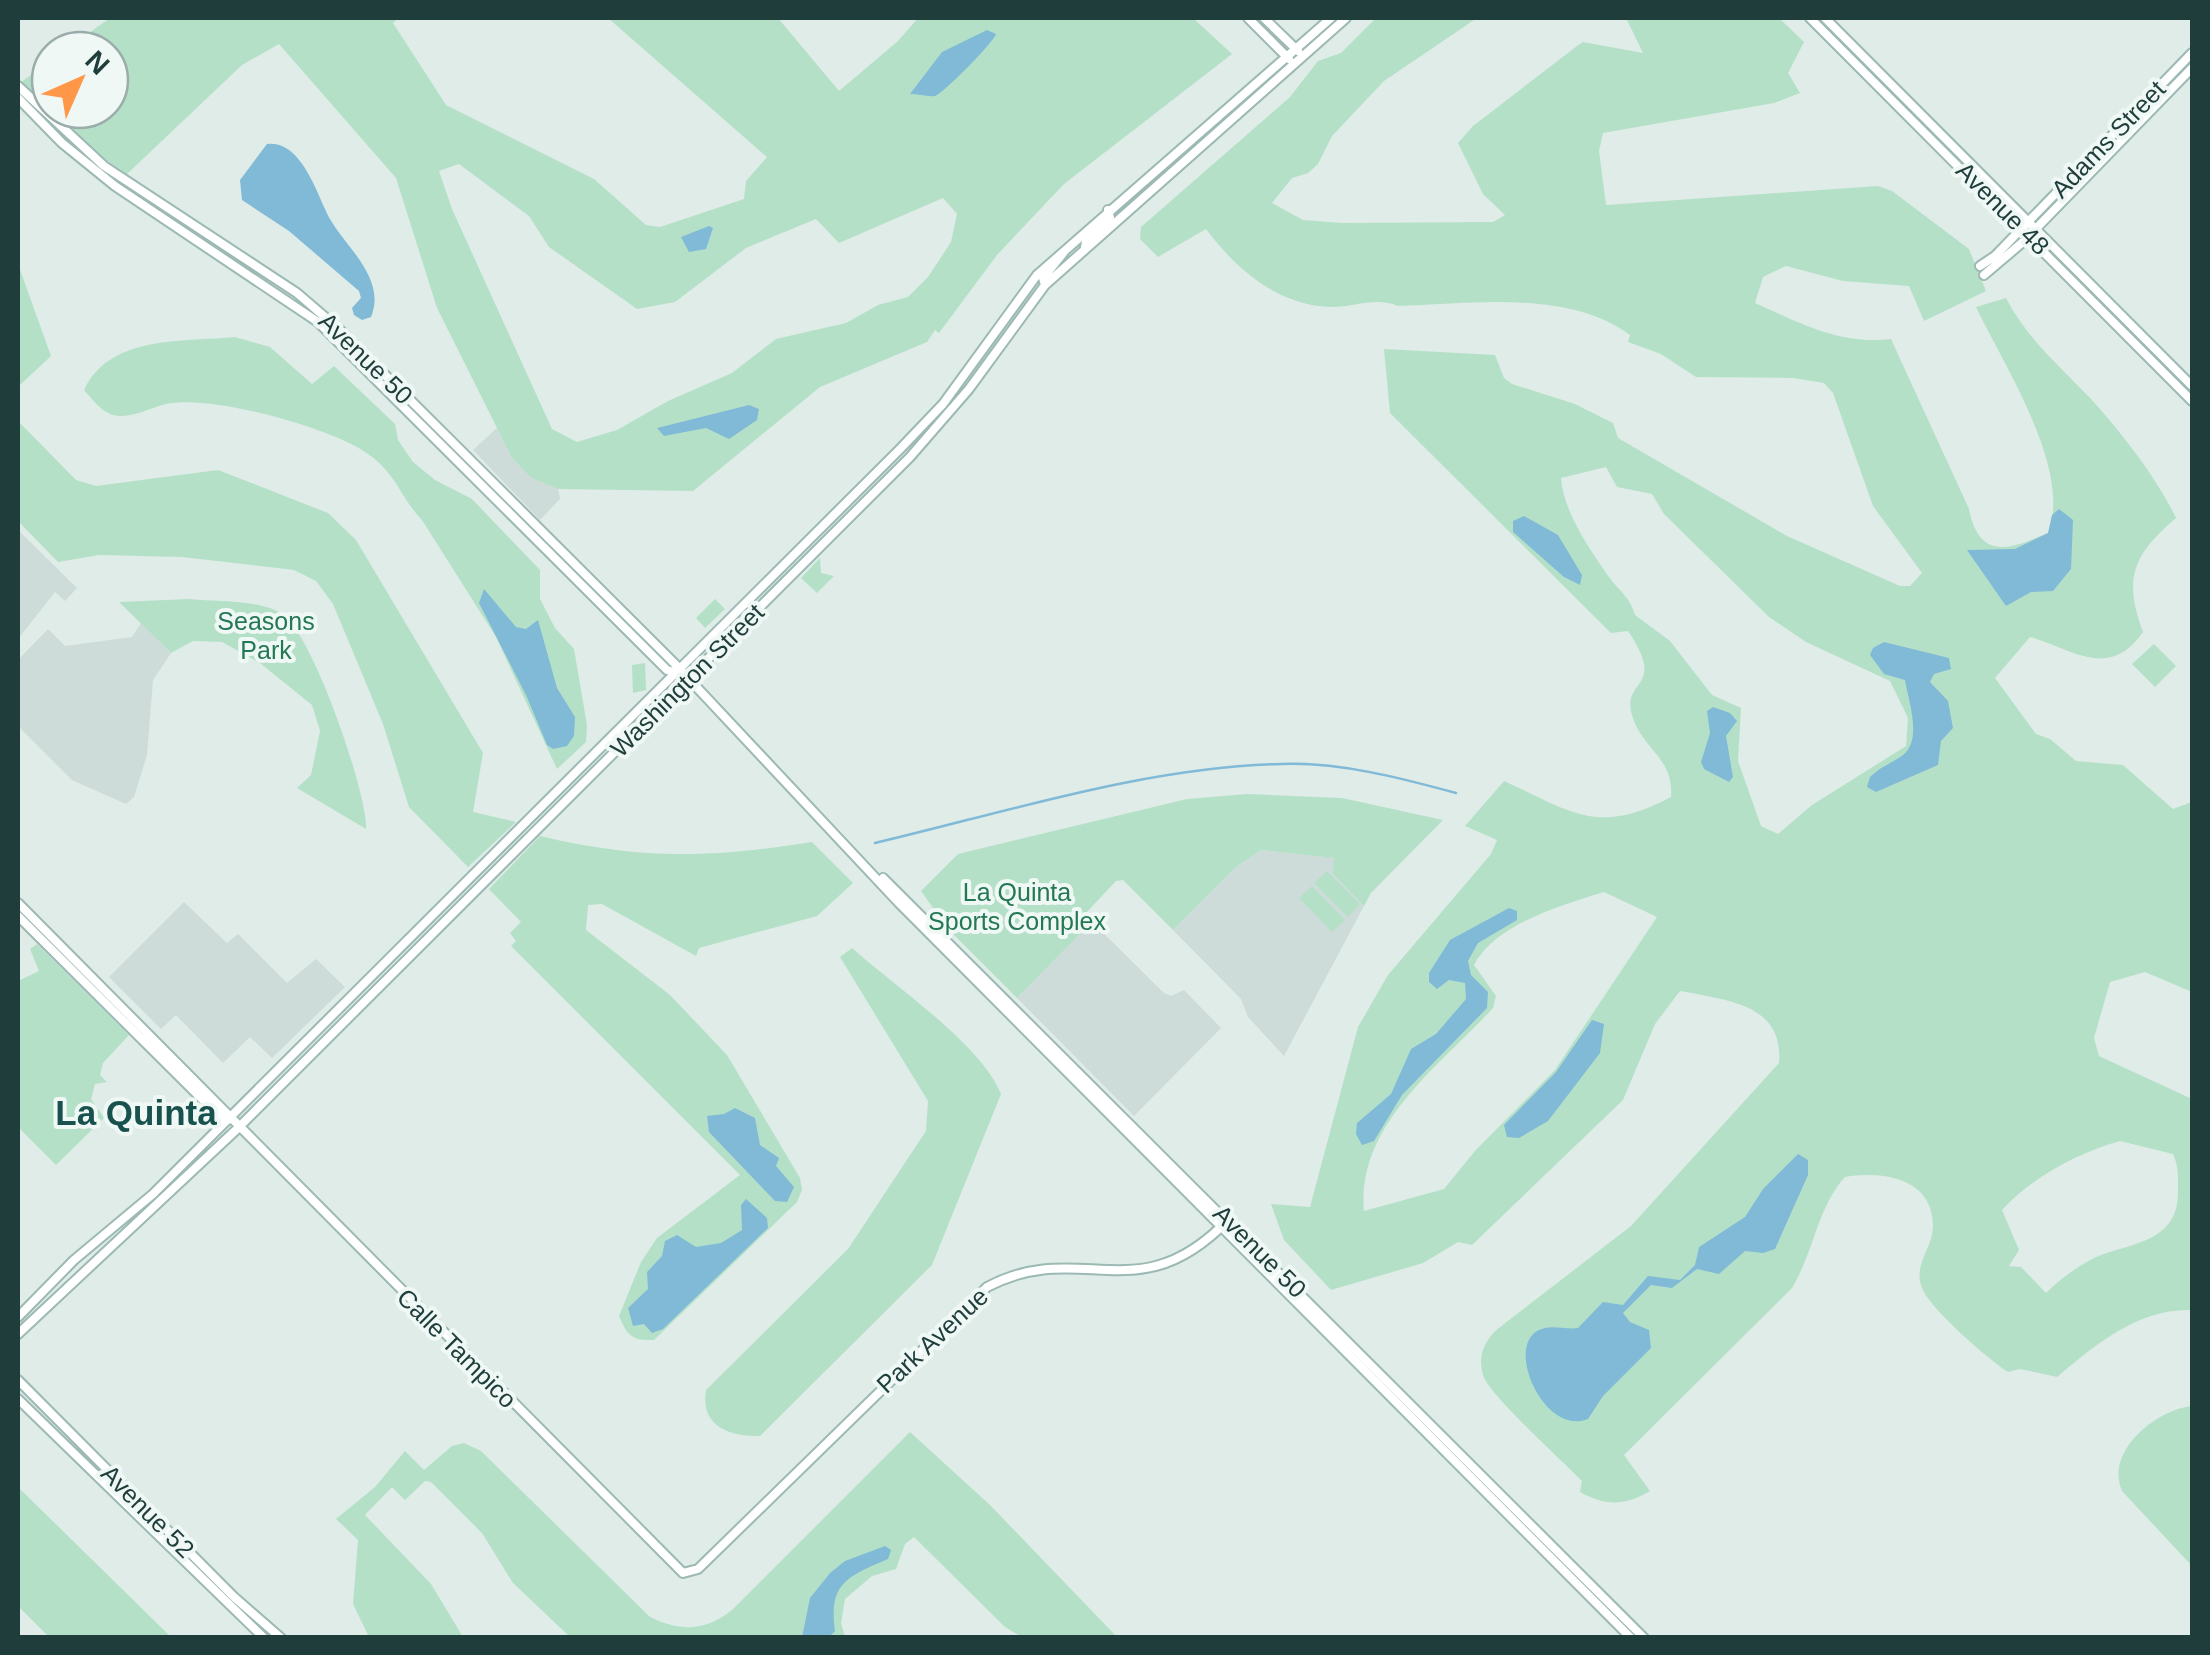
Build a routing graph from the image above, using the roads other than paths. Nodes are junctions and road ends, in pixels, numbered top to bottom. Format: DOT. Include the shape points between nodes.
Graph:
graph roads {
  1 [pos="1248,18"];
  2 [pos="1264,18"];
  3 [pos="1330,18"];
  4 [pos="1346,18"];
  5 [pos="1810,18"];
  6 [pos="1825,18"];
  7 [pos="1297,50"];
  8 [pos="2192,54"];
  9 [pos="1288,58"];
  10 [pos="1304,58"];
  11 [pos="1296,66"];
  12 [pos="2192,68"];
  13 [pos="18,86"];
  14 [pos="18,98"];
  15 [pos="2146,100"];
  16 [pos="2128,135"];
  17 [pos="1108,210"];
  18 [pos="2030,220"];
  19 [pos="2038,227"];
  20 [pos="2022,228"];
  21 [pos="2030,235"];
  22 [pos="1085,247"];
  23 [pos="1064,248"];
  24 [pos="246,266"];
  25 [pos="1045,285"];
  26 [pos="2114,321"];
  27 [pos="2168,360"];
  28 [pos="2192,386"];
  29 [pos="2192,402"];
  30 [pos="678,672"];
  31 [pos="686,680"];
  32 [pos="18,903"];
  33 [pos="18,916"];
  34 [pos="228,1120"];
  35 [pos="238,1129"];
  36 [pos="1225,1223"];
  37 [pos="18,1317"];
  38 [pos="18,1334"];
  39 [pos="18,1380"];
  40 [pos="18,1399"];
  41 [pos="688,1573"];
  42 [pos="264,1638"];
  43 [pos="281,1638"];
  44 [pos="1631,1638"];
  45 [pos="1644,1638"];
  1 -- 9 [label="main road"];
  2 -- 7 [label="main road"];
  3 -- 7 [label="main road, Washington Street"];
  4 -- 10 [label="main road, Washington Street"];
  5 -- 20 [label="main road, Avenue 48"];
  6 -- 18 [label="main road, Avenue 48"];
  7 -- 9 [label="main road, Washington Street"];
  7 -- 10 [label="main road"];
  8 -- 15 [label="main road, Adams Street"];
  9 -- 11 [label="main road"];
  9 -- 17 [label="main road, Washington Street"];
  10 -- 11 [label="main road, Washington Street"];
  11 -- 22 [label="main road, Washington Street"];
  12 -- 16 [label="main road, Adams Street"];
  13 -- 24 [label="main road, Avenue 50" via="113,173"];
  14 -- 24 [label="main road, Avenue 50" via="116,186"];
  15 -- 16 [label="main road"];
  15 -- 18 [label="main road, Adams Street"];
  16 -- 19 [label="main road, Adams Street"];
  17 -- 22 [label="main road" via="1110,218 1087,237"];
  17 -- 23 [label="main road, Washington Street"];
  18 -- 19 [label="main road, Avenue 48"];
  18 -- 20 [label="main road, Adams Street"];
  19 -- 21 [label="main road, Adams Street"];
  19 -- 27 [label="main road, Avenue 48"];
  20 -- 21 [label="main road, Avenue 48"];
  20 -- 21 [label="main road, Adams Street" via="1982,270"];
  21 -- 26 [label="main road, Avenue 48"];
  22 -- 25 [label="main road, Washington Street"];
  23 -- 25 [label="main road"];
  23 -- 30 [label="main road, Washington Street" via="987,339 943,404"];
  24 -- 30 [label="main road, Avenue 50" via="340,330"];
  25 -- 31 [label="main road, Washington Street" via="910,457"];
  26 -- 27 [label="main road"];
  26 -- 29 [label="main road, Avenue 48"];
  27 -- 28 [label="main road, Avenue 48"];
  30 -- 31 [label="main road, Avenue 50"];
  30 -- 34 [label="main road, Washington Street"];
  31 -- 35 [label="main road, Washington Street"];
  31 -- 36 [label="main road, Avenue 50" via="898,903"];
  32 -- 34 [label="main road, Calle Tampico"];
  33 -- 34 [label="main road, Calle Tampico"];
  34 -- 35 [label="main road, Calle Tampico"];
  34 -- 37 [label="main road, Washington Street"];
  35 -- 38 [label="main road, Washington Street"];
  35 -- 41 [label="main road, Calle Tampico"];
  36 -- 41 [label="main road, Park Avenue" via="1166,1265 1117,1273 1048,1267 987,1287"];
  36 -- 44 [label="main road, Avenue 50"];
  36 -- 45 [label="main road, Avenue 50"];
  39 -- 43 [label="main road, Avenue 52"];
  40 -- 42 [label="main road, Avenue 52"];
}
